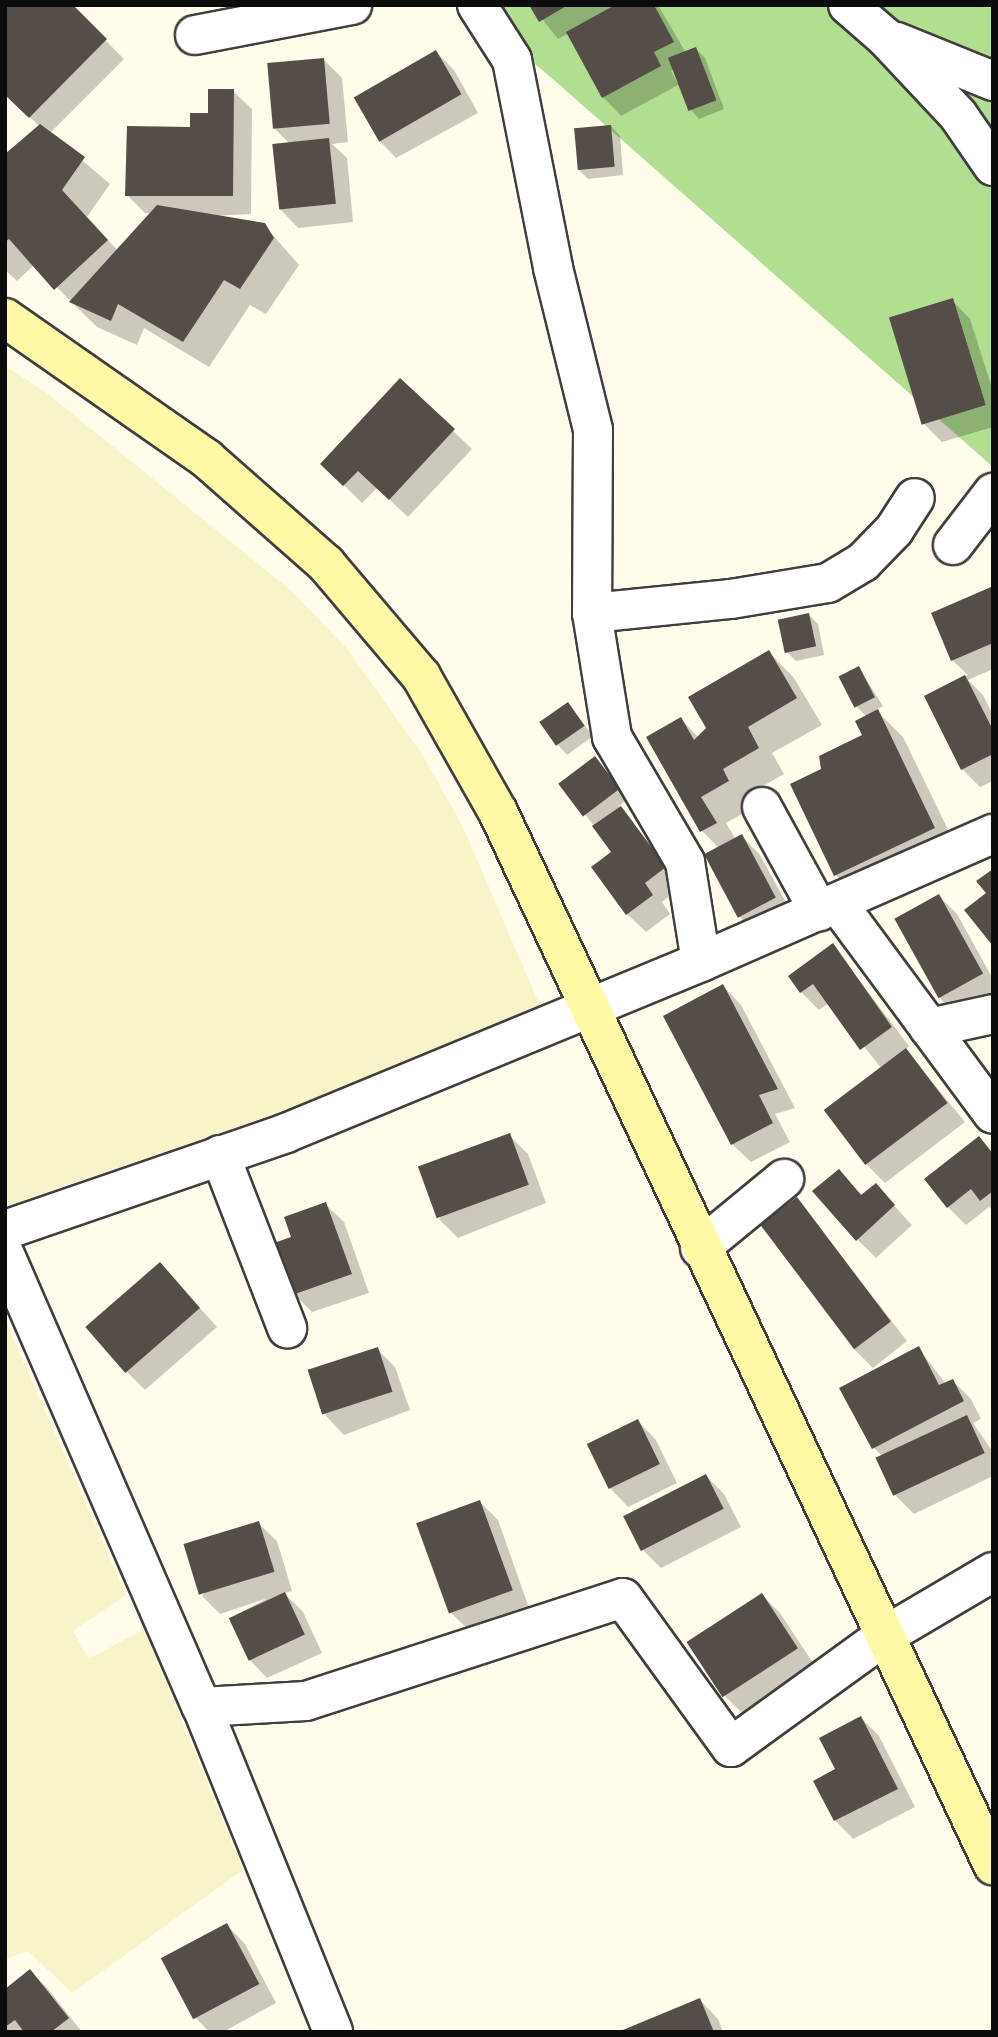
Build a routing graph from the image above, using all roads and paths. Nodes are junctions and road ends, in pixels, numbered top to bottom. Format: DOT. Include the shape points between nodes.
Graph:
graph roads {
  1 [pos="352,5"];
  2 [pos="477,5"];
  3 [pos="848,5"];
  4 [pos="195,35"];
  5 [pos="885,37"];
  6 [pos="993,81"];
  7 [pos="993,166"];
  8 [pos="5,318"];
  9 [pos="993,493"];
  10 [pos="915,498"];
  11 [pos="953,545"];
  12 [pos="592,613"];
  13 [pos="762,807"];
  14 [pos="993,834"];
  15 [pos="828,906"];
  16 [pos="701,962"];
  17 [pos="589,1009"];
  18 [pos="993,1014"];
  19 [pos="929,1028"];
  20 [pos="993,1114"];
  21 [pos="220,1156"];
  22 [pos="784,1179"];
  23 [pos="5,1230"];
  24 [pos="700,1248"];
  25 [pos="5,1255"];
  26 [pos="287,1328"];
  27 [pos="993,1572"];
  28 [pos="886,1635"];
  29 [pos="202,1707"];
  30 [pos="993,1865"];
  31 [pos="333,2032"];
  1 -- 4 [label="street"];
  2 -- 12 [label="street" via="512,60 553,268 593,430"];
  3 -- 5 [label="street"];
  5 -- 6 [label="street"];
  5 -- 7 [label="street" via="958,115"];
  8 -- 17 [label="street" via="207,459 326,564 421,676 498,811"];
  9 -- 11 [label="street"];
  10 -- 12 [label="street" via="894,530 863,562 828,583 731,599"];
  12 -- 16 [label="street" via="612,737 685,862"];
  13 -- 15 [label="street"];
  14 -- 15 [label="street"];
  15 -- 16 [label="street"];
  15 -- 19 [label="street"];
  16 -- 17 [label="street"];
  17 -- 21 [label="street"];
  17 -- 24 [label="street"];
  18 -- 19 [label="street"];
  19 -- 20 [label="street"];
  21 -- 23 [label="street"];
  21 -- 26 [label="street"];
  22 -- 24 [label="street"];
  24 -- 28 [label="street"];
  25 -- 29 [label="street"];
  27 -- 28 [label="street"];
  28 -- 29 [label="street" via="731,1746 623,1598 306,1701"];
  28 -- 30 [label="street"];
  29 -- 31 [label="street"];
}
